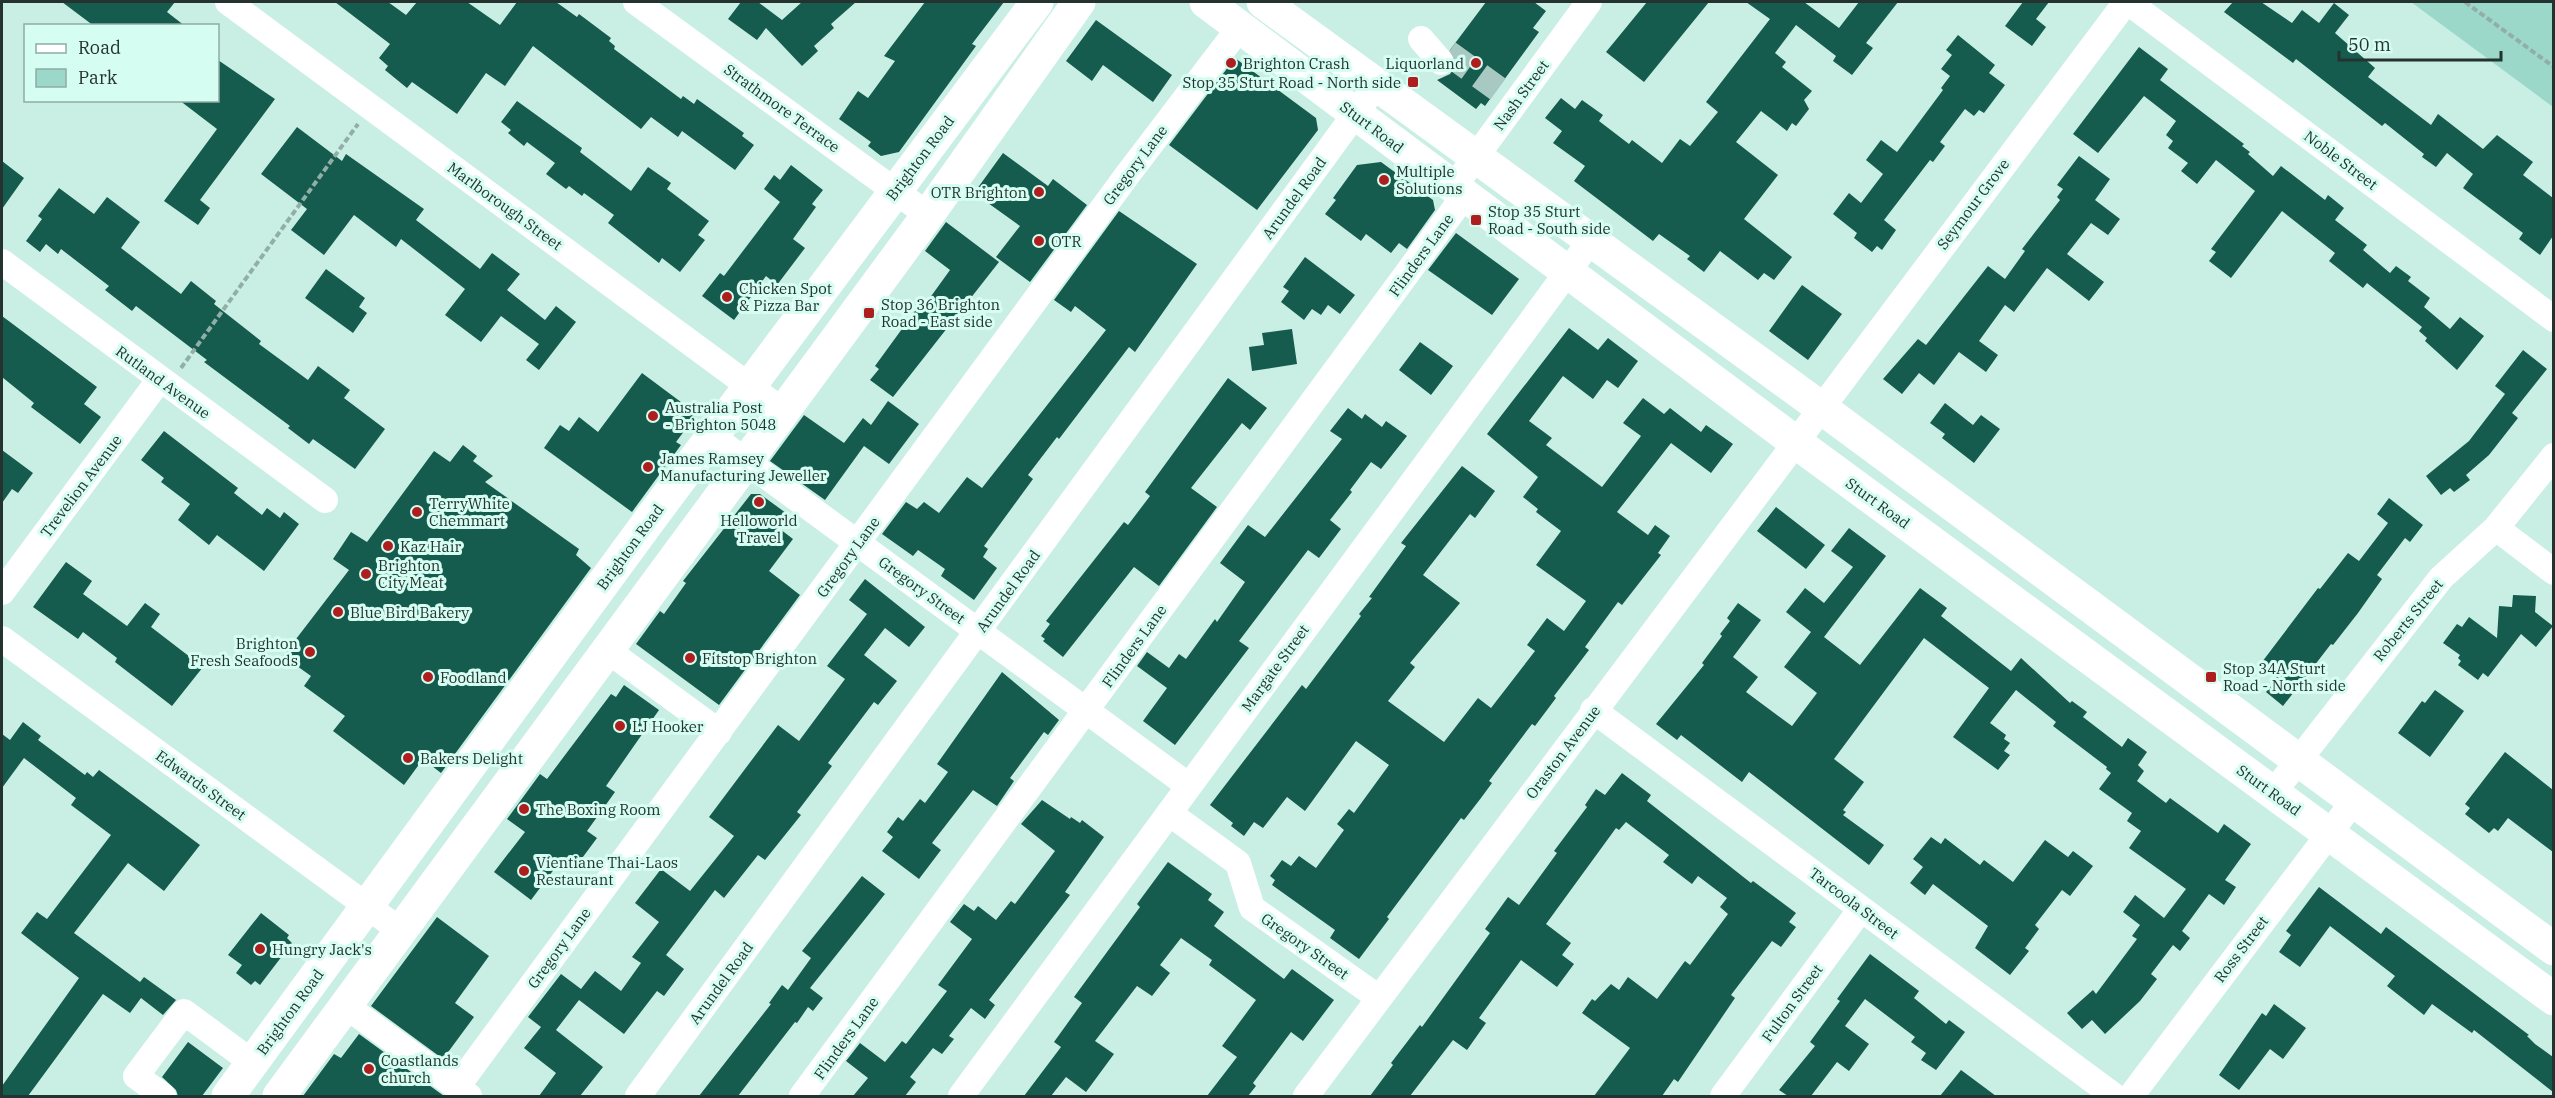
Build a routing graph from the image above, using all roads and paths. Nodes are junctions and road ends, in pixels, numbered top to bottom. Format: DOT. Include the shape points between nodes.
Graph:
graph roads {
  1 [pos="228,2"];
  2 [pos="636,2"];
  3 [pos="1036,2"];
  4 [pos="1079,2"];
  5 [pos="1206,2"];
  6 [pos="1263,2"];
  7 [pos="1590,2"];
  8 [pos="2127,2"];
  9 [pos="2465,2"];
  10 [pos="1239,27"];
  11 [pos="1421,39"];
  12 [pos="1445,57"];
  13 [pos="2553,67"];
  14 [pos="1377,84"];
  15 [pos="371,107"];
  16 [pos="1355,114"];
  17 [pos="1476,157"];
  18 [pos="895,191"];
  19 [pos="1459,192"];
  20 [pos="928,215"];
  21 [pos="1591,240"];
  22 [pos="2,262"];
  23 [pos="1566,272"];
  24 [pos="2553,319"];
  25 [pos="164,382"];
  26 [pos="751,387"];
  27 [pos="1820,407"];
  28 [pos="783,411"];
  29 [pos="713,437"];
  30 [pos="1794,441"];
  31 [pos="2553,456"];
  32 [pos="746,461"];
  33 [pos="325,501"];
  34 [pos="2496,528"];
  35 [pos="858,543"];
  36 [pos="2553,572"];
  37 [pos="2,592"];
  38 [pos="979,632"];
  39 [pos="2,639"];
  40 [pos="607,650"];
  41 [pos="1593,710"];
  42 [pos="1086,711"];
  43 [pos="718,732"];
  44 [pos="2297,760"];
  45 [pos="1189,786"];
  46 [pos="2274,793"];
  47 [pos="2353,802"];
  48 [pos="1169,813"];
  49 [pos="2328,833"];
  50 [pos="367,906"];
  51 [pos="1861,909"];
  52 [pos="401,931"];
  53 [pos="2553,949"];
  54 [pos="1379,999"];
  55 [pos="2553,999"];
  56 [pos="346,1006"];
  57 [pos="253,1063"];
  58 [pos="463,1092"];
  59 [pos="163,1096"];
  60 [pos="228,1096"];
  61 [pos="279,1096"];
  62 [pos="638,1096"];
  63 [pos="802,1096"];
  64 [pos="961,1096"];
  65 [pos="1306,1096"];
  66 [pos="1723,1096"];
  67 [pos="2114,1096"];
  68 [pos="2131,1096"];
  1 -- 15 [label="street, Marlborough Street"];
  2 -- 18 [label="street, Strathmore Terrace"];
  3 -- 18 [label="main road, Brighton Road"];
  4 -- 20 [label="main road"];
  5 -- 10 [label="main road, Sturt Road"];
  6 -- 14 [label="main road"];
  7 -- 17 [label="street, Nash Street" via="1500,98"];
  8 -- 24 [label="street, Noble Street"];
  8 -- 27 [label="street, Seymour Grove"];
  9 -- 13 [label="path"];
  10 -- 16 [label="main road, Sturt Road"];
  10 -- 35 [label="street, Gregory Lane"];
  11 -- 12 [label="street"];
  14 -- 16 [label="street, Arundel Road"];
  14 -- 17 [label="main road"];
  15 -- 25 [label="path"];
  15 -- 26 [label="street, Marlborough Street"];
  16 -- 19 [label="main road, Sturt Road"];
  16 -- 38 [label="street, Arundel Road"];
  17 -- 19 [label="street, Nash Street"];
  17 -- 21 [label="main road"];
  18 -- 20 [label="street, Strathmore Terrace"];
  18 -- 26 [label="main road, Brighton Road"];
  19 -- 23 [label="main road, Sturt Road"];
  19 -- 42 [label="street, Flinders Lane"];
  20 -- 28 [label="main road"];
  21 -- 23 [label="street, Margate Street"];
  21 -- 27 [label="main road"];
  22 -- 25 [label="street, Rutland Avenue"];
  23 -- 30 [label="main road, Sturt Road"];
  23 -- 45 [label="street, Margate Street"];
  25 -- 33 [label="street, Rutland Avenue"];
  25 -- 37 [label="street, Trevelion Avenue"];
  26 -- 28 [label="street, Marlborough Street"];
  26 -- 29 [label="main road, Brighton Road"];
  27 -- 30 [label="street, Oraston Avenue"];
  27 -- 44 [label="main road"];
  28 -- 32 [label="main road"];
  29 -- 32 [label="street, Gregory Street"];
  29 -- 50 [label="main road, Brighton Road"];
  30 -- 41 [label="street, Oraston Avenue"];
  30 -- 46 [label="main road, Sturt Road"];
  31 -- 34 [label="street, Roberts Street"];
  32 -- 35 [label="street, Gregory Street"];
  32 -- 40 [label="main road"];
  34 -- 36 [label="street"];
  34 -- 44 [label="street, Roberts Street" via="2441,578"];
  35 -- 38 [label="street, Gregory Street"];
  35 -- 43 [label="street, Gregory Lane"];
  38 -- 42 [label="street, Gregory Street"];
  38 -- 62 [label="street, Arundel Road"];
  39 -- 50 [label="street, Edwards Street"];
  40 -- 43 [label="street"];
  40 -- 52 [label="main road"];
  41 -- 51 [label="street, Tarcoola Street"];
  41 -- 54 [label="street, Oraston Avenue"];
  42 -- 45 [label="street, Gregory Street"];
  42 -- 63 [label="street, Flinders Lane"];
  43 -- 58 [label="street, Gregory Lane"];
  44 -- 46 [label="street, Roberts Street"];
  44 -- 47 [label="main road"];
  45 -- 48 [label="street, Margate Street"];
  46 -- 49 [label="main road, Sturt Road"];
  47 -- 49 [label="street, Ross Street"];
  47 -- 53 [label="main road"];
  48 -- 54 [label="street, Gregory Street" via="1238,863 1252,908"];
  48 -- 64 [label="street, Margate Street"];
  49 -- 55 [label="main road, Sturt Road"];
  49 -- 68 [label="street, Ross Street"];
  50 -- 52 [label="street, Edwards Street"];
  50 -- 57 [label="main road, Brighton Road"];
  51 -- 66 [label="street, Fulton Street"];
  51 -- 67 [label="street, Tarcoola Street"];
  52 -- 56 [label="main road"];
  54 -- 65 [label="street, Oraston Avenue"];
  56 -- 58 [label="street"];
  56 -- 61 [label="main road"];
  57 -- 59 [label="street" via="184,1012 136,1076"];
  57 -- 60 [label="main road, Brighton Road"];
}
